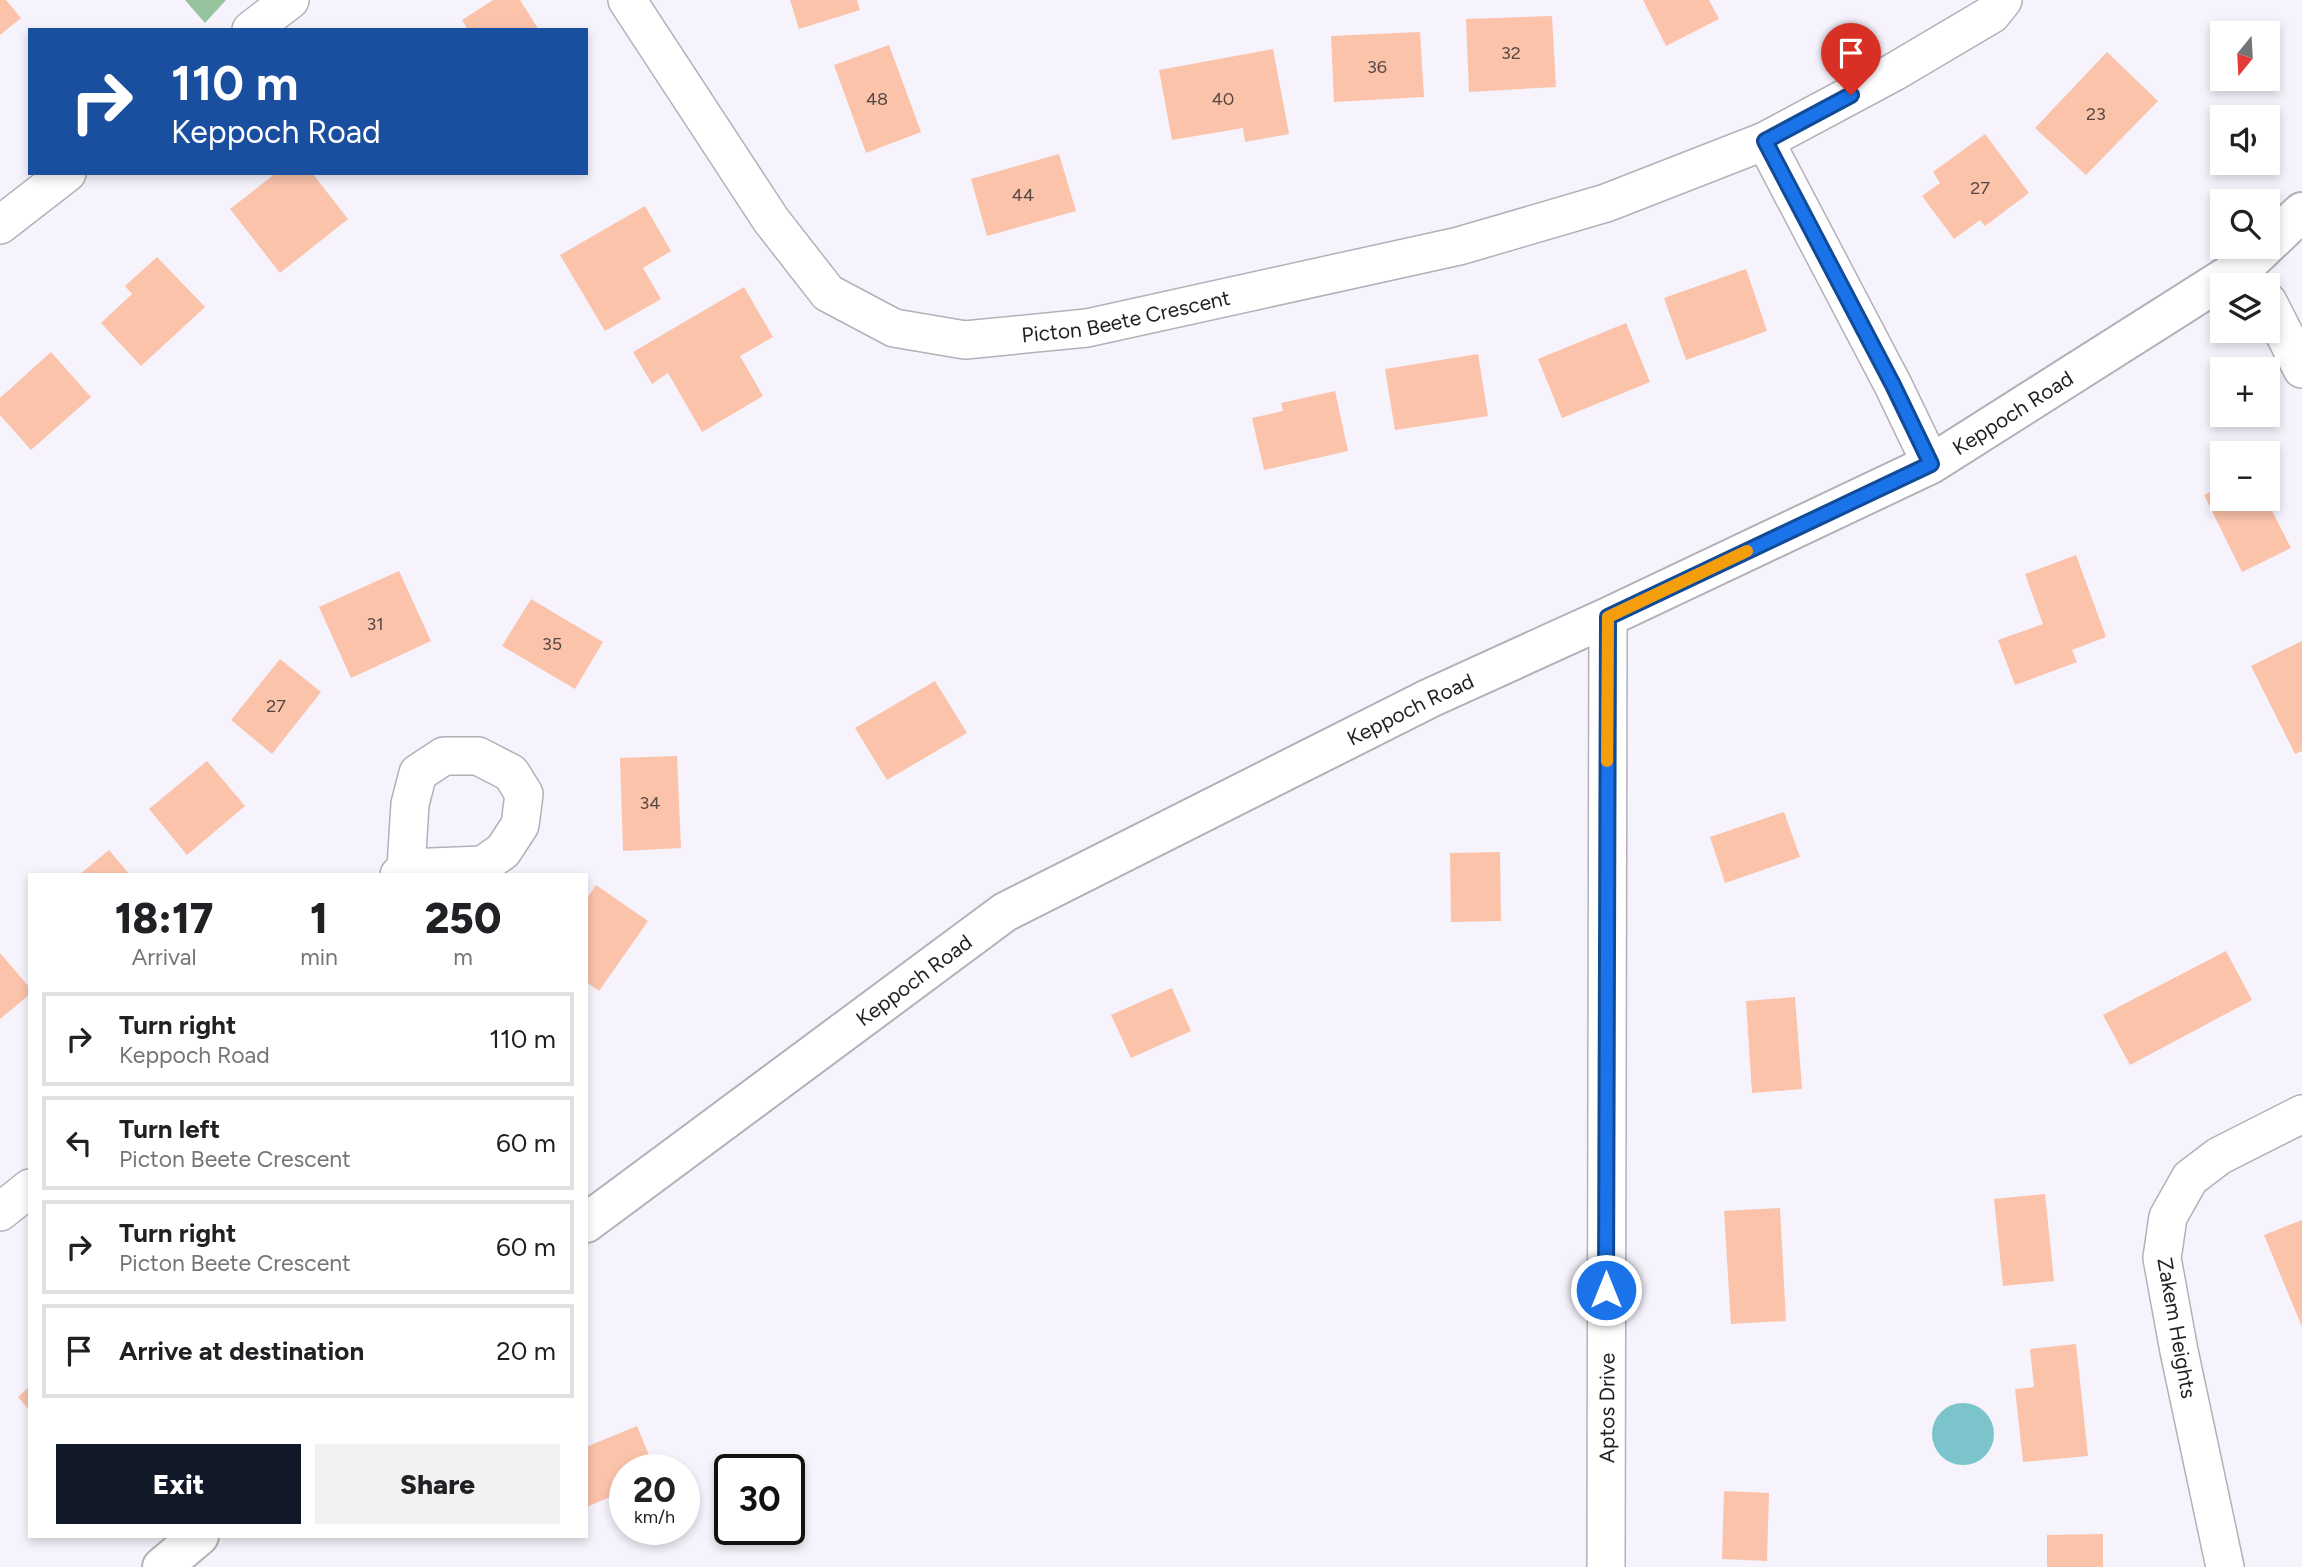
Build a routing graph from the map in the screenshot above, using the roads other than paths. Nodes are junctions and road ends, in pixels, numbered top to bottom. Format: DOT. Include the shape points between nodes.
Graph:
graph roads {
  1 [pos="290,0"];
  2 [pos="627,0"];
  3 [pos="2003,0"];
  4 [pos="254,28"];
  5 [pos="1765,141"];
  6 [pos="63,175"];
  7 [pos="2302,212"];
  8 [pos="0,225"];
  9 [pos="2260,260"];
  10 [pos="2280,326"];
  11 [pos="2302,369"];
  12 [pos="1931,464"];
  13 [pos="1608,617"];
  14 [pos="2302,1114"];
  15 [pos="28,1190"];
  16 [pos="0,1212"];
  17 [pos="588,1222"];
  18 [pos="197,1538"];
  19 [pos="162,1567"];
  20 [pos="1606,1567"];
  21 [pos="2225,1567"];
  1 -- 4 [label="street"];
  2 -- 5 [label="street, Picton Beete Crescent" via="771,220 828,293 894,328 965,340 1087,328 1459,246 1606,203"];
  3 -- 5 [label="street, Picton Beete Crescent" via="1992,14 1927,53"];
  5 -- 12 [label="street"];
  6 -- 8 [label="street"];
  7 -- 9 [label="street, Keppoch Road"];
  9 -- 12 [label="street, Keppoch Road"];
  10 -- 11 [label="street"];
  12 -- 13 [label="street, Keppoch Road"];
  13 -- 17 [label="street, Keppoch Road" via="1430,698 1005,912"];
  13 -- 20 [label="street, Aptos Drive"];
  14 -- 21 [label="street, Zakem Heights" via="2219,1156 2190,1178 2168,1217 2162,1258"];
  15 -- 16 [label="street"];
  18 -- 19 [label="street"];
}
